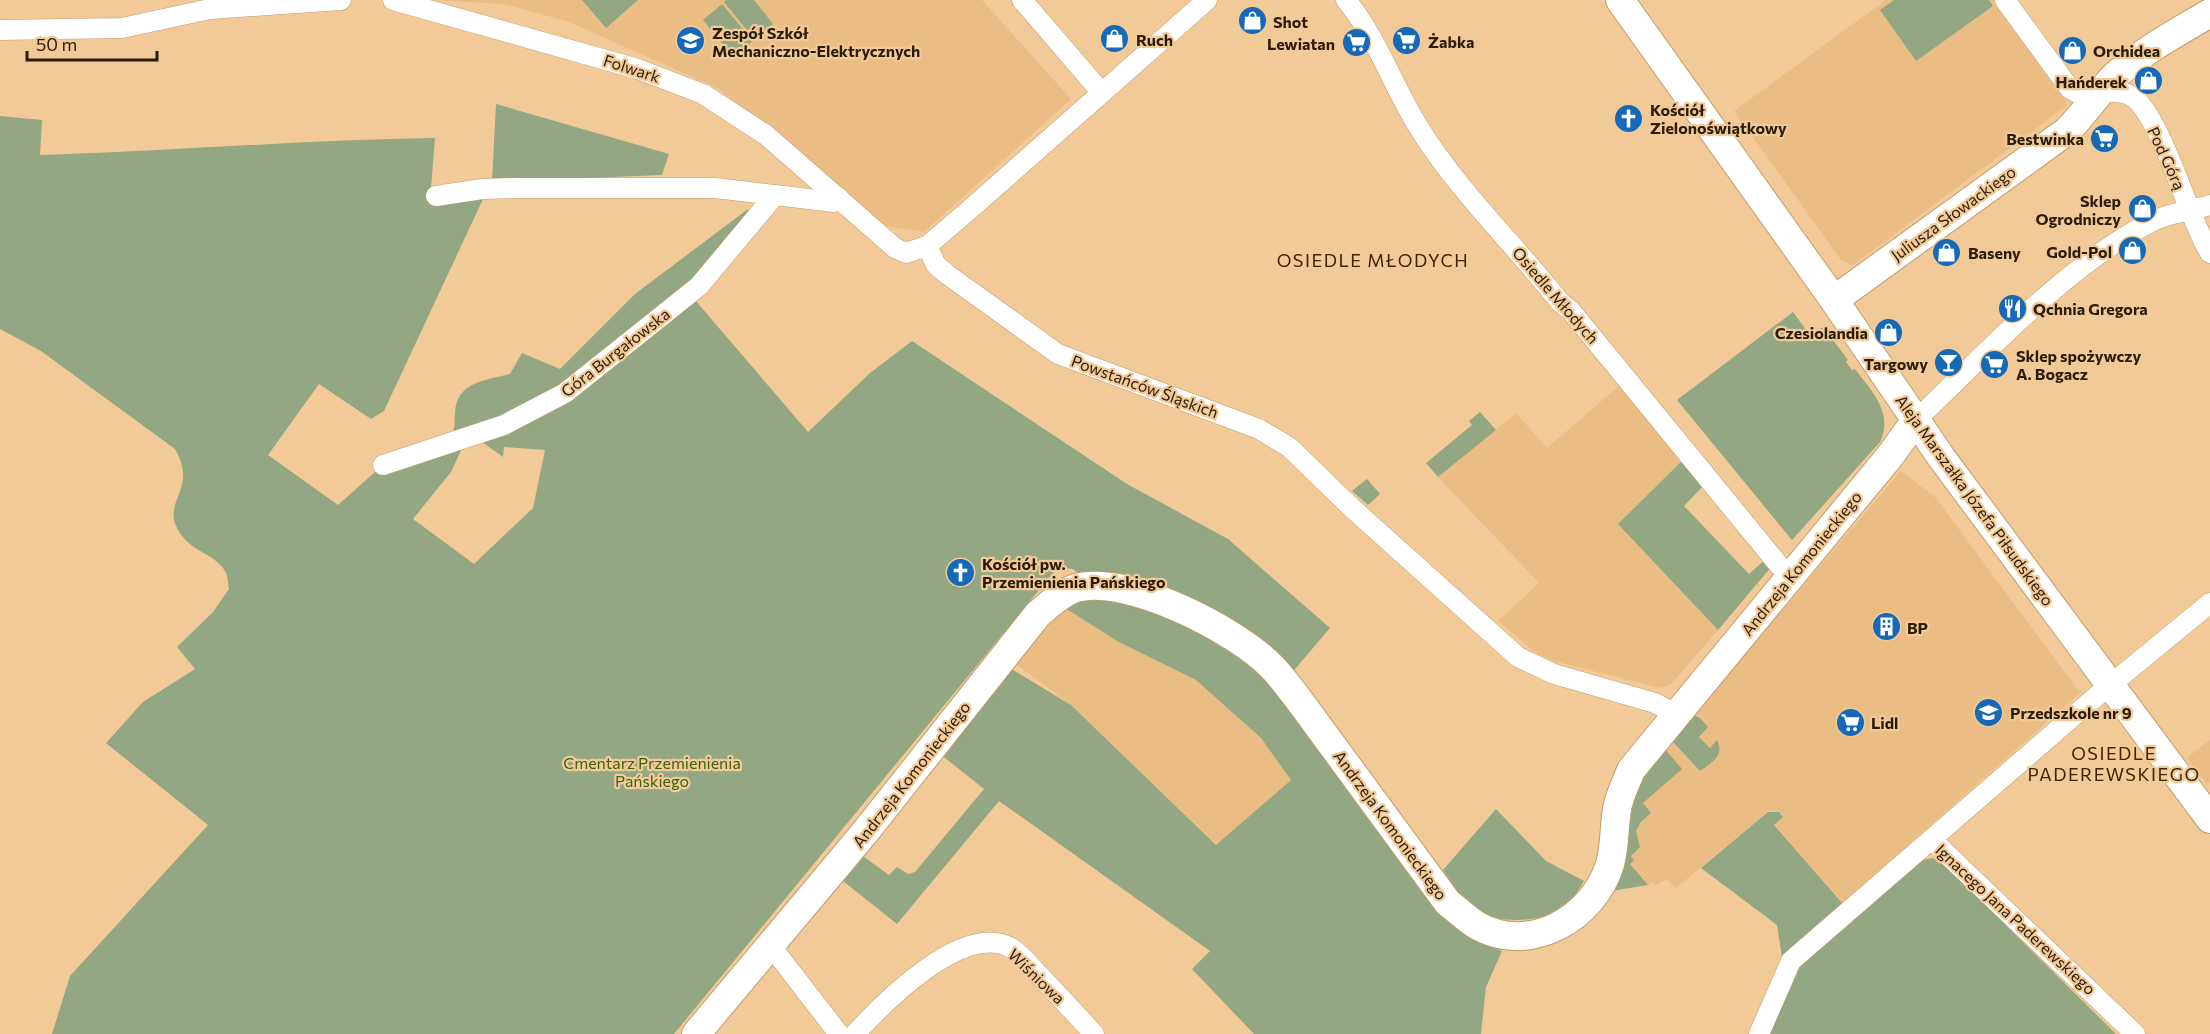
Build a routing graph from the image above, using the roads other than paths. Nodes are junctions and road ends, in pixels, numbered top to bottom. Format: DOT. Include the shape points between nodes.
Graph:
graph roads {
  1 [pos="341,0"];
  2 [pos="393,0"];
  3 [pos="1022,0"];
  4 [pos="1207,0"];
  5 [pos="1346,0"];
  6 [pos="1620,0"];
  7 [pos="2005,0"];
  8 [pos="2210,13"];
  9 [pos="0,30"];
  10 [pos="1102,93"];
  11 [pos="2096,97"];
  12 [pos="775,195"];
  13 [pos="436,196"];
  14 [pos="839,198"];
  15 [pos="2210,205"];
  16 [pos="2189,210"];
  17 [pos="927,246"];
  18 [pos="2210,253"];
  19 [pos="1834,300"];
  20 [pos="1916,420"];
  21 [pos="383,465"];
  22 [pos="1789,575"];
  23 [pos="2210,603"];
  24 [pos="2110,686"];
  25 [pos="1677,715"];
  26 [pos="2210,819"];
  27 [pos="1932,840"];
  28 [pos="771,946"];
  29 [pos="696,1034"];
  30 [pos="839,1034"];
  31 [pos="855,1034"];
  32 [pos="1094,1034"];
  33 [pos="1759,1034"];
  34 [pos="2135,1034"];
  1 -- 9 [label="street" via="210,9 122,28"];
  2 -- 14 [label="street, Folwark" via="638,69 703,94 766,135"];
  3 -- 10 [label="street"];
  4 -- 10 [label="street"];
  5 -- 22 [label="street, Osiedle Młodych" via="1372,34 1420,131 1445,165"];
  6 -- 19 [label="street, Aleja Marszałka Józefa Piłsudskiego"];
  7 -- 11 [label="street" via="2070,89"];
  8 -- 11 [label="street, Juliusza Słowackiego" via="2141,55"];
  10 -- 17 [label="street"];
  11 -- 16 [label="street, Pod Górą" via="2124,93 2139,102 2171,163"];
  11 -- 19 [label="street, Juliusza Słowackiego" via="2067,131"];
  12 -- 13 [label="street" via="715,188 514,188"];
  12 -- 14 [label="street" via="834,202"];
  12 -- 21 [label="street, Góra Burgałowska" via="699,286 565,393 504,425"];
  14 -- 17 [label="street, Folwark" via="895,248 906,253"];
  15 -- 16 [label="street, Andrzeja Komonieckiego"];
  16 -- 18 [label="street, Pod Górą"];
  16 -- 20 [label="street, Andrzeja Komonieckiego" via="2154,220 2088,264"];
  17 -- 25 [label="street, Powstańców Śląskich" via="936,265 948,275 1058,354 1259,429 1289,447 1518,657 1554,675 1655,703"];
  19 -- 20 [label="street, Aleja Marszałka Józefa Piłsudskiego"];
  20 -- 22 [label="street, Andrzeja Komonieckiego"];
  20 -- 24 [label="street, Aleja Marszałka Józefa Piłsudskiego"];
  22 -- 25 [label="street, Andrzeja Komonieckiego"];
  23 -- 24 [label="street"];
  24 -- 26 [label="street, Aleja Marszałka Józefa Piłsudskiego"];
  24 -- 27 [label="street"];
  25 -- 28 [label="street, Andrzeja Komonieckiego" via="1631,770 1618,806 1610,864 1597,892 1558,927 1534,936 1507,934 1479,926 1448,903 1271,666 1184,610 1146,594 1119,586 1076,588 1038,614"];
  27 -- 33 [label="street, Ignacego Jana Paderewskiego" via="1791,961"];
  27 -- 34 [label="street, Ignacego Jana Paderewskiego"];
  28 -- 29 [label="street, Andrzeja Komonieckiego"];
  28 -- 30 [label="street"];
  31 -- 32 [label="street, Wiśniowa" via="908,982 944,956 997,943 1016,951"];
}
